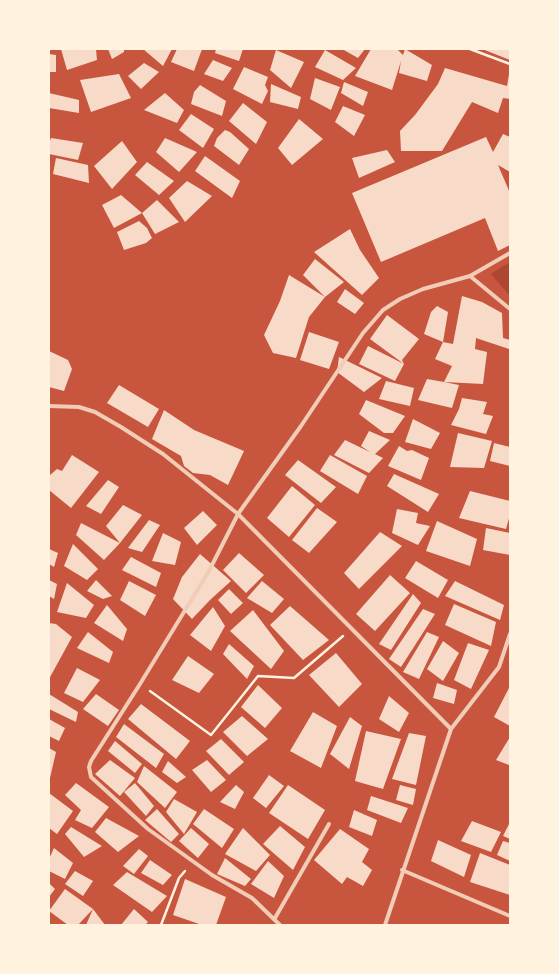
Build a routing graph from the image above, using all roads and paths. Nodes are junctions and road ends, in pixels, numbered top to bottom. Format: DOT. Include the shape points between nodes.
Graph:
graph roads {
  1 [pos="470,49"];
  2 [pos="510,64"];
  3 [pos="510,252"];
  4 [pos="470,276"];
  5 [pos="510,309"];
  6 [pos="49,406"];
  7 [pos="238,514"];
  8 [pos="352,628"];
  9 [pos="510,634"];
  10 [pos="140,684"];
  11 [pos="451,729"];
  12 [pos="329,824"];
  13 [pos="193,862"];
  14 [pos="402,870"];
  15 [pos="510,916"];
  16 [pos="275,918"];
  17 [pos="161,925"];
  18 [pos="280,925"];
  19 [pos="385,925"];
  1 -- 2 [label="path"];
  3 -- 4 [label="street"];
  4 -- 5 [label="street"];
  4 -- 7 [label="street" via="423,289 383,310 363,333"];
  6 -- 7 [label="street" via="95,412 163,454"];
  7 -- 8 [label="street"];
  7 -- 10 [label="street" via="209,571"];
  8 -- 10 [label="path" via="294,678 258,676 211,735"];
  8 -- 11 [label="street"];
  9 -- 11 [label="street" via="499,667"];
  10 -- 13 [label="street" via="91,761 91,777 148,829"];
  11 -- 14 [label="street"];
  12 -- 16 [label="street"];
  13 -- 16 [label="street" via="252,898"];
  13 -- 17 [label="path" via="179,878"];
  14 -- 15 [label="street"];
  14 -- 19 [label="street"];
  16 -- 18 [label="street"];
}
